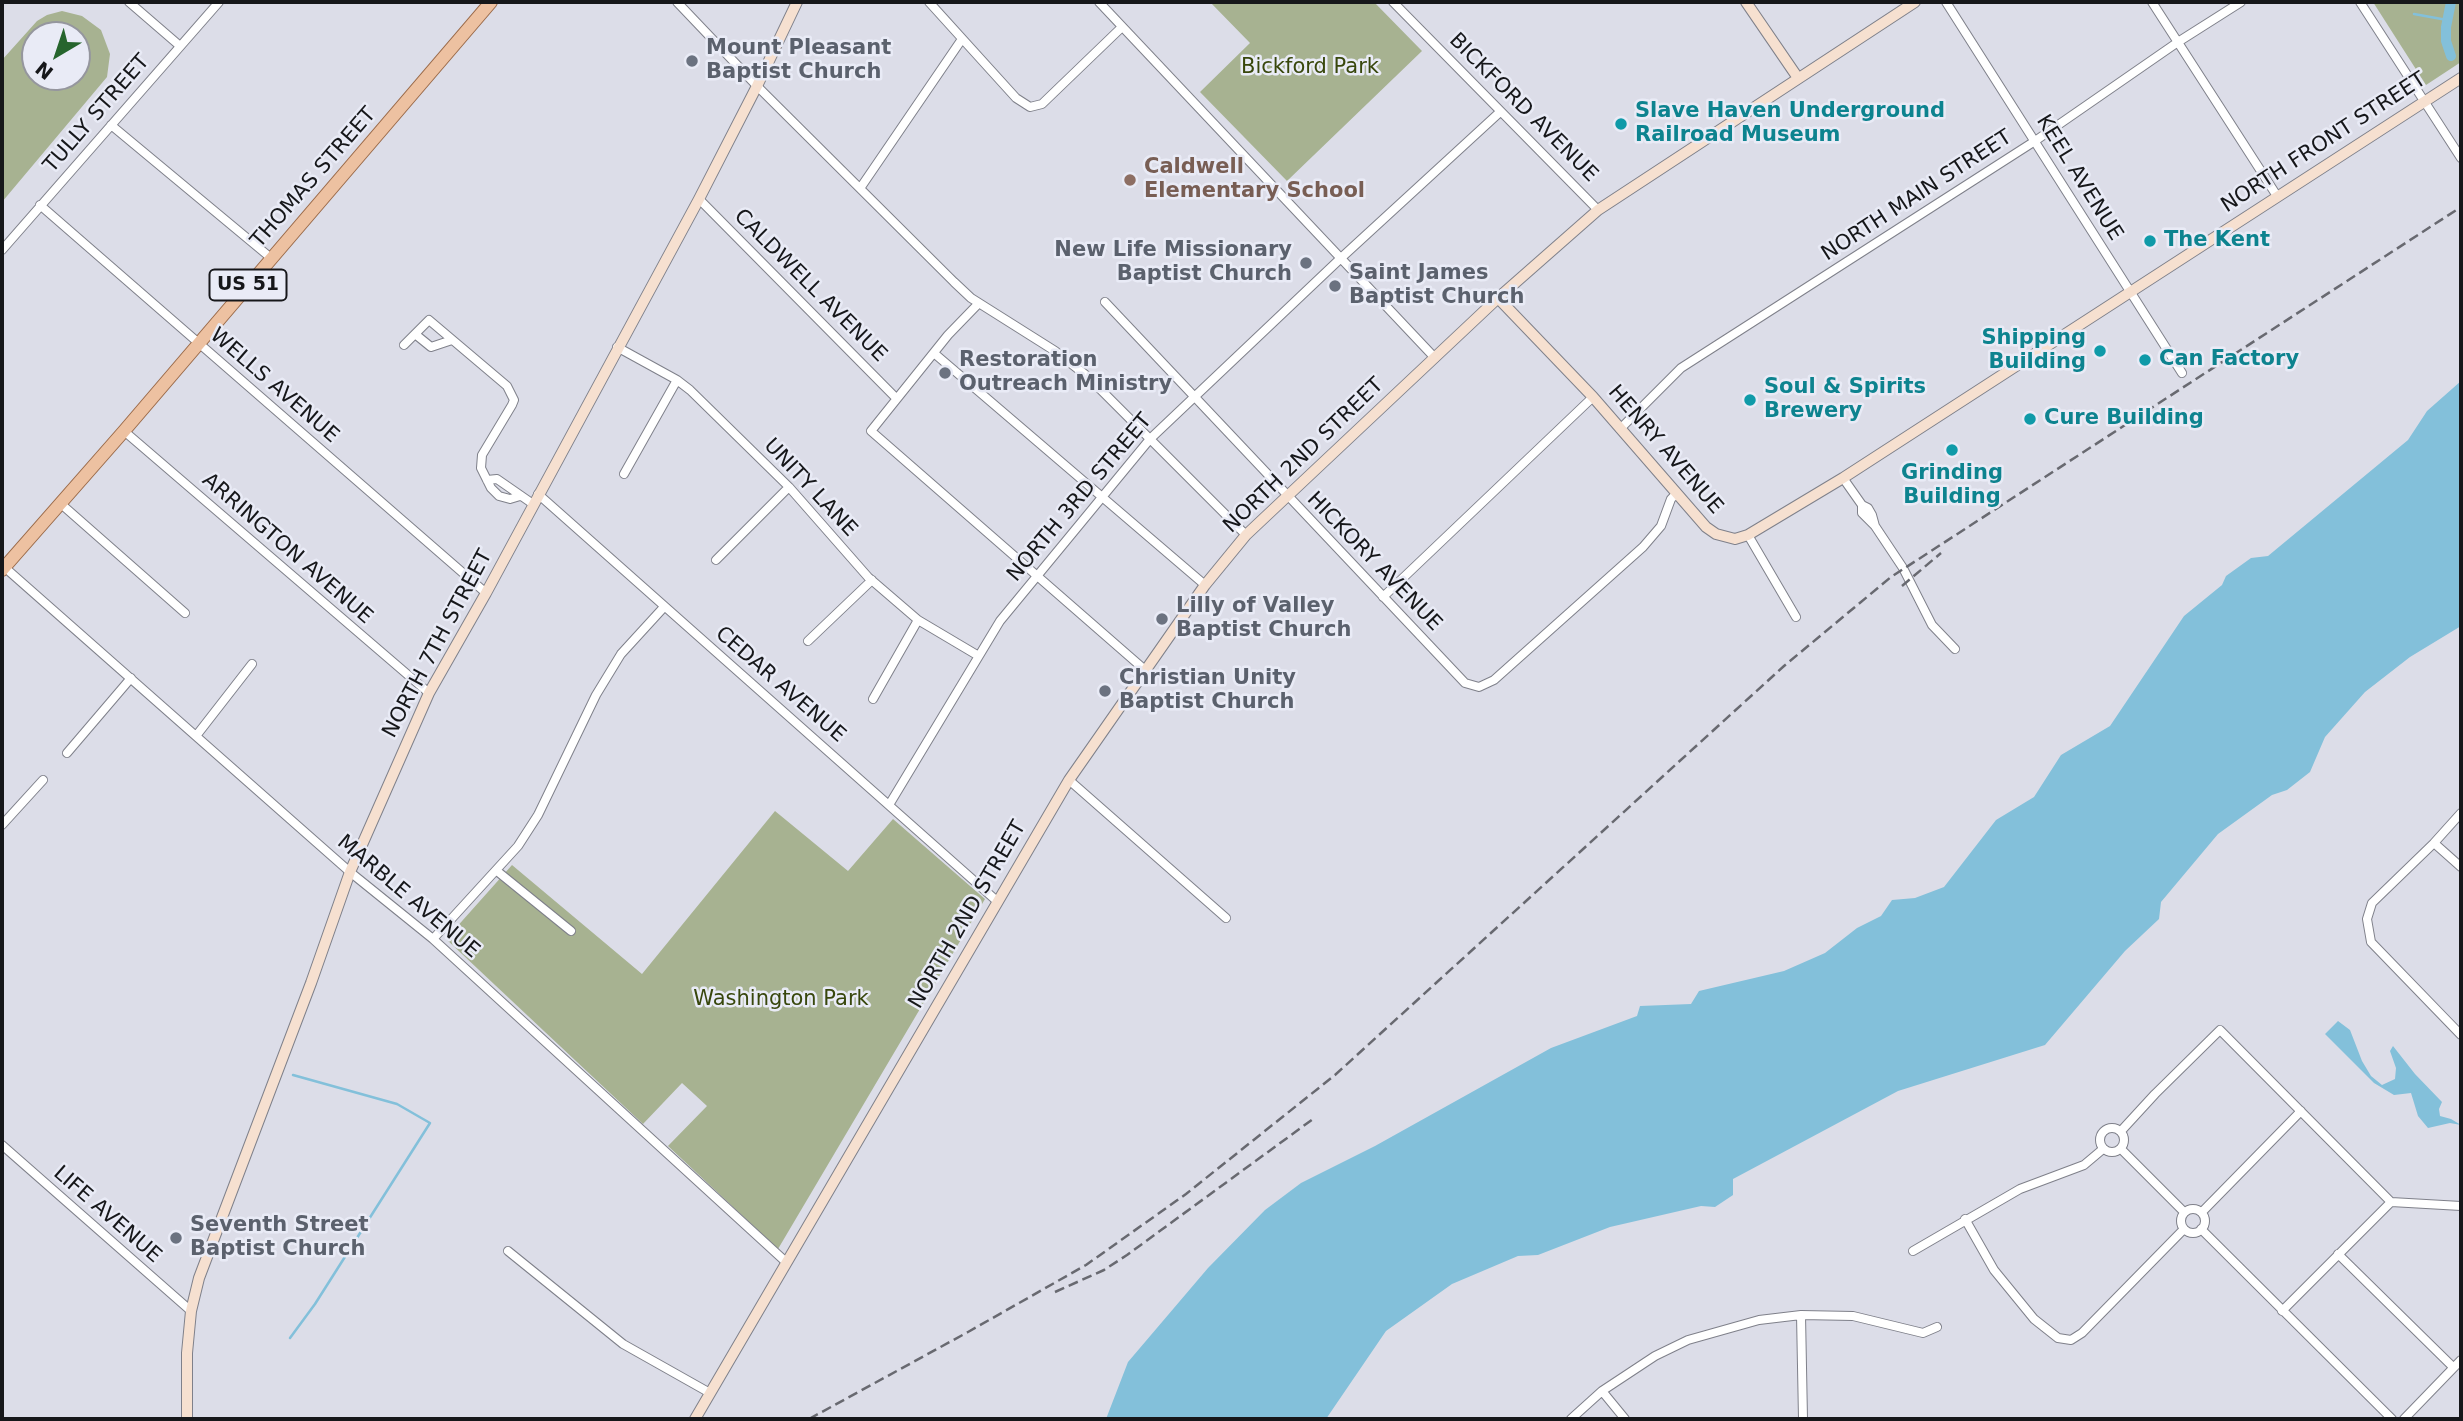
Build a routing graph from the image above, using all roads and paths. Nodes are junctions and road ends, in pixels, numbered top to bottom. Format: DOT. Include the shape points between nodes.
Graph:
graph roads {
  1 [pos="129,2"];
  2 [pos="219,2"];
  3 [pos="491,2"];
  4 [pos="677,2"];
  5 [pos="797,2"];
  6 [pos="929,2"];
  7 [pos="1099,2"];
  8 [pos="1393,2"];
  9 [pos="1746,2"];
  10 [pos="1915,2"];
  11 [pos="1947,2"];
  12 [pos="2152,2"];
  13 [pos="2241,2"];
  14 [pos="2360,2"];
  15 [pos="1122,27"];
  16 [pos="962,39"];
  17 [pos="2178,42"];
  18 [pos="180,46"];
  19 [pos="1798,78"];
  20 [pos="2461,78"];
  21 [pos="757,86"];
  22 [pos="2423,102"];
  23 [pos="1500,111"];
  24 [pos="111,125"];
  25 [pos="2035,141"];
  26 [pos="2461,158"];
  27 [pos="861,187"];
  28 [pos="2277,196"];
  29 [pos="699,199"];
  30 [pos="40,205"];
  31 [pos="1598,209"];
  32 [pos="2,250"];
  33 [pos="271,258"];
  34 [pos="1341,258"];
  35 [pos="2129,292"];
  36 [pos="1498,298"];
  37 [pos="1105,302"];
  38 [pos="979,303"];
  39 [pos="415,334"];
  40 [pos="452,340"];
  41 [pos="198,343"];
  42 [pos="404,345"];
  43 [pos="617,347"];
  44 [pos="935,354"];
  45 [pos="1435,358"];
  46 [pos="2182,373"];
  47 [pos="677,380"];
  48 [pos="1193,397"];
  49 [pos="1593,397"];
  50 [pos="896,398"];
  51 [pos="1620,429"];
  52 [pos="124,431"];
  53 [pos="1150,439"];
  54 [pos="624,474"];
  55 [pos="1843,478"];
  56 [pos="487,480"];
  57 [pos="789,487"];
  58 [pos="1677,493"];
  59 [pos="520,496"];
  60 [pos="1286,496"];
  61 [pos="1103,497"];
  62 [pos="536,499"];
  63 [pos="60,503"];
  64 [pos="1246,535"];
  65 [pos="1748,536"];
  66 [pos="716,560"];
  67 [pos="3,567"];
  68 [pos="1036,577"];
  69 [pos="872,580"];
  70 [pos="1205,585"];
  71 [pos="485,593"];
  72 [pos="1383,597"];
  73 [pos="664,607"];
  74 [pos="185,613"];
  75 [pos="1796,617"];
  76 [pos="918,620"];
  77 [pos="808,641"];
  78 [pos="1955,649"];
  79 [pos="977,655"];
  80 [pos="252,664"];
  81 [pos="1145,670"];
  82 [pos="131,678"];
  83 [pos="429,693"];
  84 [pos="873,699"];
  85 [pos="196,736"];
  86 [pos="67,752"];
  87 [pos="43,780"];
  88 [pos="1069,780"];
  89 [pos="889,804"];
  90 [pos="2461,813"];
  91 [pos="2,825"];
  92 [pos="2434,843"];
  93 [pos="2461,867"];
  94 [pos="497,871"];
  95 [pos="350,872"];
  96 [pos="998,902"];
  97 [pos="1226,918"];
  98 [pos="571,931"];
  99 [pos="433,939"];
  100 [pos="2461,1035"];
  101 [pos="2301,1111"];
  102 [pos="2121,1132"];
  103 [pos="2,1145"];
  104 [pos="2104,1149"];
  105 [pos="2121,1149"];
  106 [pos="2391,1202"];
  107 [pos="2461,1206"];
  108 [pos="2184,1212"];
  109 [pos="2202,1212"];
  110 [pos="1965,1219"];
  111 [pos="2184,1229"];
  112 [pos="2201,1229"];
  113 [pos="509,1251"];
  114 [pos="1913,1251"];
  115 [pos="2338,1254"];
  116 [pos="786,1262"];
  117 [pos="191,1311"];
  118 [pos="2281,1311"];
  119 [pos="1801,1315"];
  120 [pos="1937,1327"];
  121 [pos="2461,1360"];
  122 [pos="2453,1367"];
  123 [pos="1602,1391"];
  124 [pos="710,1393"];
  125 [pos="187,1419"];
  126 [pos="695,1419"];
  127 [pos="1571,1419"];
  128 [pos="1625,1419"];
  129 [pos="1803,1419"];
  130 [pos="2392,1419"];
  131 [pos="2404,1419"];
  1 -- 18 [label="street"];
  2 -- 18 [label="street, TULLY STREET"];
  3 -- 33 [label="main road, THOMAS STREET / US 51"];
  4 -- 21 [label="street"];
  5 -- 21 [label="street, NORTH 7TH STREET"];
  6 -- 16 [label="street"];
  7 -- 15 [label="street"];
  8 -- 23 [label="street, BICKFORD AVENUE"];
  9 -- 19 [label="street"];
  10 -- 19 [label="street, NORTH 2ND STREET"];
  11 -- 25 [label="street, KEEL AVENUE"];
  12 -- 17 [label="street"];
  13 -- 17 [label="street, NORTH MAIN STREET"];
  14 -- 22 [label="street"];
  15 -- 16 [label="street" via="1034,108 1025,106"];
  15 -- 34 [label="street"];
  16 -- 27 [label="street"];
  17 -- 25 [label="street, NORTH MAIN STREET"];
  17 -- 28 [label="street"];
  18 -- 24 [label="street, TULLY STREET"];
  19 -- 31 [label="street, NORTH 2ND STREET"];
  20 -- 22 [label="street, NORTH FRONT STREET"];
  21 -- 27 [label="street"];
  21 -- 29 [label="street, NORTH 7TH STREET"];
  22 -- 26 [label="street"];
  22 -- 28 [label="street, NORTH FRONT STREET"];
  23 -- 31 [label="street, BICKFORD AVENUE"];
  23 -- 34 [label="street, NORTH 3RD STREET"];
  24 -- 30 [label="street, TULLY STREET"];
  24 -- 33 [label="street"];
  25 -- 35 [label="street, KEEL AVENUE"];
  25 -- 51 [label="street, NORTH MAIN STREET" via="1681,368"];
  27 -- 38 [label="street"];
  28 -- 35 [label="street, NORTH FRONT STREET"];
  29 -- 43 [label="street, NORTH 7TH STREET"];
  29 -- 50 [label="street, CALDWELL AVENUE"];
  30 -- 32 [label="street, TULLY STREET"];
  30 -- 41 [label="street, WELLS AVENUE"];
  31 -- 36 [label="street, NORTH 2ND STREET"];
  33 -- 41 [label="main road, THOMAS STREET / US 51"];
  34 -- 45 [label="street"];
  34 -- 48 [label="street, NORTH 3RD STREET"];
  35 -- 46 [label="street, KEEL AVENUE"];
  35 -- 55 [label="street, NORTH FRONT STREET"];
  36 -- 45 [label="street, NORTH 2ND STREET"];
  36 -- 49 [label="street, HENRY AVENUE"];
  37 -- 48 [label="street, HICKORY AVENUE"];
  38 -- 44 [label="street"];
  38 -- 53 [label="street" via="1087,376"];
  39 -- 40 [label="street" via="431,347"];
  39 -- 40 [label="street" via="429,320"];
  39 -- 42 [label="street"];
  40 -- 56 [label="street" via="507,387 514,400 482,455 481,468"];
  41 -- 52 [label="main road, THOMAS STREET / US 51"];
  41 -- 71 [label="street, WELLS AVENUE"];
  43 -- 47 [label="street, UNITY LANE"];
  43 -- 62 [label="street, NORTH 7TH STREET"];
  44 -- 50 [label="street"];
  44 -- 61 [label="street"];
  45 -- 60 [label="street, NORTH 2ND STREET"];
  47 -- 54 [label="street"];
  47 -- 57 [label="street, UNITY LANE"];
  48 -- 53 [label="street, NORTH 3RD STREET"];
  48 -- 60 [label="street, HICKORY AVENUE"];
  49 -- 51 [label="street, HENRY AVENUE"];
  49 -- 72 [label="street"];
  50 -- 68 [label="street" via="871,432"];
  51 -- 58 [label="street, HENRY AVENUE"];
  52 -- 63 [label="main road, THOMAS STREET / US 51"];
  52 -- 83 [label="street, ARRINGTON AVENUE"];
  53 -- 61 [label="street, NORTH 3RD STREET"];
  53 -- 64 [label="street"];
  55 -- 65 [label="street, NORTH FRONT STREET"];
  55 -- 78 [label="street" via="1862,505 1862,513 1903,568 1932,625"];
  56 -- 59 [label="street" via="497,479"];
  56 -- 59 [label="street" via="499,496"];
  57 -- 66 [label="street"];
  57 -- 69 [label="street, UNITY LANE"];
  58 -- 65 [label="street, HENRY AVENUE" via="1716,534 1735,539"];
  58 -- 72 [label="street, HICKORY AVENUE" via="1661,526 1643,547 1494,680 1479,687 1465,683"];
  59 -- 62 [label="street, CEDAR AVENUE"];
  60 -- 64 [label="street, NORTH 2ND STREET"];
  60 -- 72 [label="street, HICKORY AVENUE"];
  61 -- 68 [label="street, NORTH 3RD STREET"];
  61 -- 70 [label="street"];
  62 -- 71 [label="street, NORTH 7TH STREET"];
  62 -- 73 [label="street, CEDAR AVENUE"];
  63 -- 67 [label="main road, THOMAS STREET / US 51"];
  63 -- 74 [label="street"];
  64 -- 70 [label="street, NORTH 2ND STREET"];
  65 -- 75 [label="street"];
  67 -- 82 [label="street, MARBLE AVENUE"];
  68 -- 79 [label="street, NORTH 3RD STREET"];
  68 -- 81 [label="street"];
  69 -- 76 [label="street, UNITY LANE"];
  69 -- 77 [label="street"];
  70 -- 81 [label="street, NORTH 2ND STREET"];
  71 -- 83 [label="street, NORTH 7TH STREET"];
  73 -- 89 [label="street, CEDAR AVENUE"];
  73 -- 94 [label="street" via="621,654 538,815"];
  76 -- 79 [label="street, UNITY LANE"];
  76 -- 84 [label="street"];
  79 -- 89 [label="street, NORTH 3RD STREET"];
  80 -- 85 [label="street"];
  81 -- 88 [label="street, NORTH 2ND STREET"];
  82 -- 85 [label="street, MARBLE AVENUE"];
  82 -- 86 [label="street"];
  83 -- 95 [label="street, NORTH 7TH STREET"];
  85 -- 95 [label="street, MARBLE AVENUE"];
  87 -- 91 [label="street"];
  88 -- 96 [label="street, NORTH 2ND STREET"];
  88 -- 97 [label="street"];
  89 -- 96 [label="street, CEDAR AVENUE"];
  90 -- 92 [label="street"];
  92 -- 93 [label="street"];
  92 -- 100 [label="street" via="2372,903 2367,930 2371,942"];
  94 -- 98 [label="street"];
  94 -- 99 [label="street"];
  95 -- 99 [label="street, MARBLE AVENUE"];
  95 -- 117 [label="street, NORTH 7TH STREET" via="199,1278"];
  96 -- 116 [label="street, NORTH 2ND STREET"];
  99 -- 116 [label="street, MARBLE AVENUE"];
  101 -- 102 [label="street" via="2220,1030"];
  101 -- 106 [label="street"];
  101 -- 109 [label="street"];
  102 -- 104 [label="street" via="2112,1128 2103,1132"];
  102 -- 105 [label="street" via="2125,1140"];
  103 -- 117 [label="street, LIFE AVENUE"];
  104 -- 105 [label="street" via="2112,1153"];
  104 -- 110 [label="street" via="2084,1164 2023,1188"];
  105 -- 108 [label="street"];
  106 -- 107 [label="street"];
  106 -- 115 [label="street"];
  108 -- 109 [label="street" via="2193,1208"];
  108 -- 111 [label="street" via="2180,1220"];
  109 -- 112 [label="street" via="2205,1221"];
  110 -- 111 [label="street" via="1994,1270 2034,1319 2058,1338 2071,1340"];
  110 -- 114 [label="street"];
  111 -- 112 [label="street" via="2192,1233"];
  112 -- 118 [label="street"];
  113 -- 124 [label="street" via="623,1344"];
  115 -- 118 [label="street"];
  115 -- 122 [label="street"];
  116 -- 124 [label="street, NORTH 2ND STREET"];
  117 -- 125 [label="street, NORTH 7TH STREET"];
  118 -- 130 [label="street"];
  119 -- 120 [label="street" via="1853,1316 1923,1333"];
  119 -- 123 [label="street" via="1759,1320 1688,1340"];
  119 -- 129 [label="street"];
  121 -- 122 [label="street"];
  122 -- 131 [label="street"];
  123 -- 127 [label="street"];
  123 -- 128 [label="street"];
  124 -- 126 [label="street, NORTH 2ND STREET"];
}
